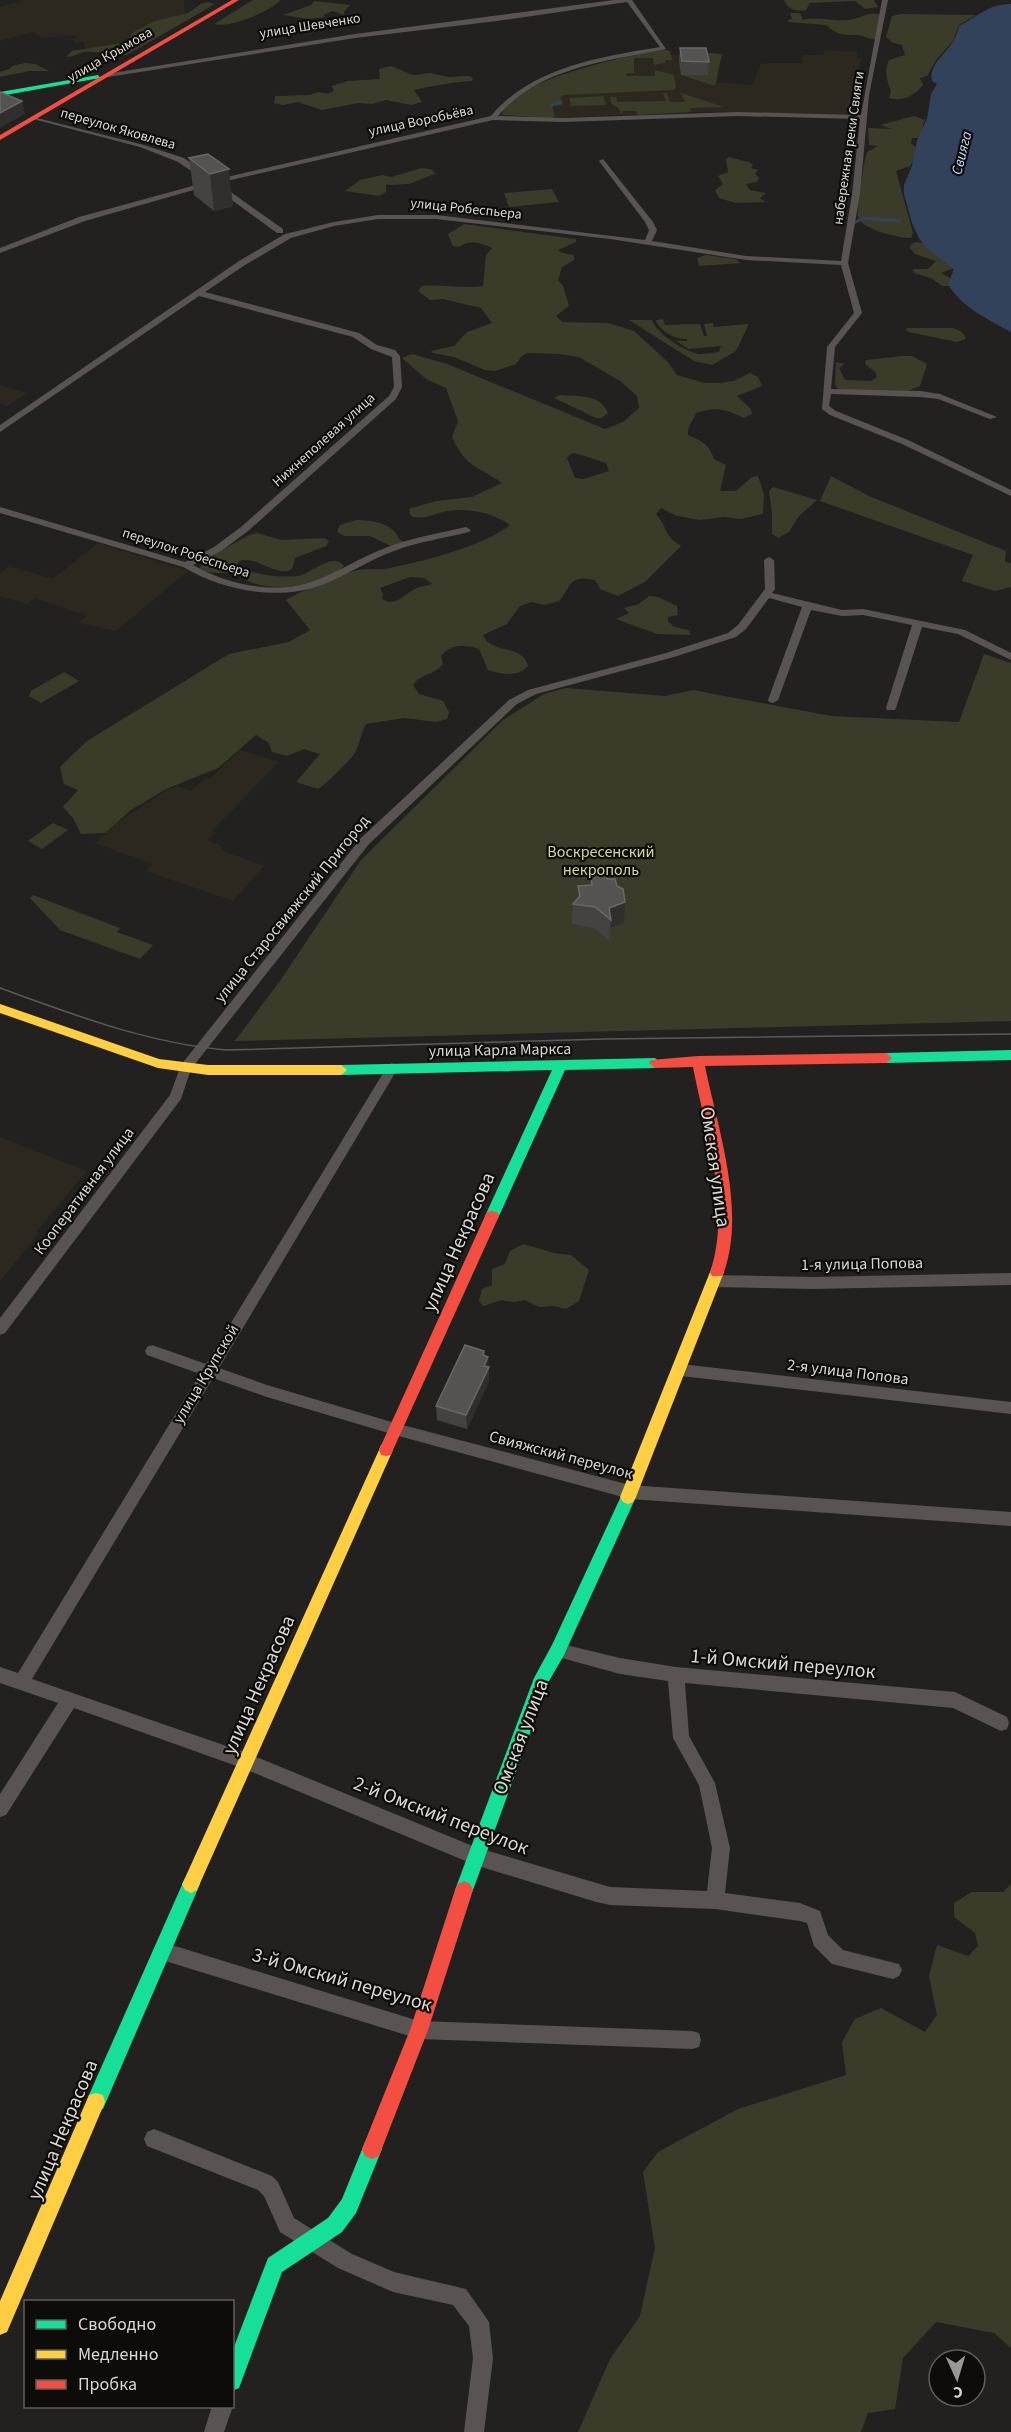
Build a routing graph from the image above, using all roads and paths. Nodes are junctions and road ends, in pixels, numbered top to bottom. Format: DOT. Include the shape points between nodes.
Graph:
graph roads {
  1 [pos="236,0"];
  2 [pos="570,0"];
  3 [pos="628,0"];
  4 [pos="885,0"];
  5 [pos="578,8"];
  6 [pos="108,75"];
  7 [pos="0,94"];
  8 [pos="863,117"];
  9 [pos="35,118"];
  10 [pos="493,118"];
  11 [pos="0,138"];
  12 [pos="603,161"];
  13 [pos="214,182"];
  14 [pos="280,231"];
  15 [pos="648,243"];
  16 [pos="0,251"];
  17 [pos="844,263"];
  18 [pos="198,293"];
  19 [pos="826,392"];
  20 [pos="993,417"];
  21 [pos="0,429"];
  22 [pos="1011,493"];
  23 [pos="0,510"];
  24 [pos="466,530"];
  25 [pos="769,560"];
  26 [pos="186,565"];
  27 [pos="767,594"];
  28 [pos="807,606"];
  29 [pos="918,623"];
  30 [pos="1011,657"];
  31 [pos="773,700"];
  32 [pos="891,708"];
  33 [pos="0,1008"];
  34 [pos="1011,1055"];
  35 [pos="698,1061"];
  36 [pos="561,1065"];
  37 [pos="185,1068"];
  38 [pos="392,1068"];
  39 [pos="1011,1279"];
  40 [pos="714,1281"];
  41 [pos="0,1329"];
  42 [pos="152,1351"];
  43 [pos="208,1370"];
  44 [pos="681,1370"];
  45 [pos="1011,1408"];
  46 [pos="395,1429"];
  47 [pos="630,1492"];
  48 [pos="1011,1519"];
  49 [pos="558,1650"];
  50 [pos="0,1675"];
  51 [pos="676,1676"];
  52 [pos="22,1681"];
  53 [pos="69,1701"];
  54 [pos="1001,1723"];
  55 [pos="247,1761"];
  56 [pos="0,1809"];
  57 [pos="475,1856"];
  58 [pos="715,1900"];
  59 [pos="162,1951"];
  60 [pos="893,1970"];
  61 [pos="419,2030"];
  62 [pos="693,2040"];
  63 [pos="154,2139"];
  64 [pos="310,2240"];
  65 [pos="0,2325"];
  66 [pos="234,2376"];
  67 [pos="222,2408"];
  68 [pos="214,2432"];
  69 [pos="474,2432"];
  1 -- 6 [label="street, улица Крымова"];
  2 -- 5 [label="street"];
  3 -- 5 [label="street, улица Шевченко"];
  3 -- 10 [label="street" via="664,48 608,58 540,80 508,99"];
  4 -- 8 [label="street, набережная реки Свияги"];
  5 -- 6 [label="street, улица Шевченко" via="355,36"];
  6 -- 7 [label="street, улица Шевченко"];
  6 -- 9 [label="street, улица Крымова"];
  8 -- 10 [label="street, улица Воробьёва" via="738,114 563,120"];
  8 -- 17 [label="street, набережная реки Свияги"];
  9 -- 11 [label="street, улица Крымова"];
  9 -- 13 [label="street, переулок Яковлева" via="142,146 180,160"];
  10 -- 13 [label="street, улица Воробьёва"];
  12 -- 15 [label="street" via="650,222 654,230"];
  13 -- 14 [label="street, переулок Яковлева"];
  13 -- 16 [label="street, улица Воробьёва" via="82,219"];
  15 -- 17 [label="street, улица Робеспьера" via="746,258"];
  15 -- 18 [label="street, улица Робеспьера" via="436,217 378,217 288,236"];
  17 -- 19 [label="street" via="858,313 831,347"];
  18 -- 21 [label="street, улица Робеспьера"];
  18 -- 26 [label="street, Нижнеполевая улица" via="356,335 396,356 398,387 393,397 246,531 205,558"];
  19 -- 20 [label="street" via="920,394 940,397"];
  19 -- 22 [label="street" via="825,407 833,414 905,442"];
  23 -- 26 [label="street, переулок Робеспьера"];
  24 -- 26 [label="street, переулок Робеспьера" via="390,549 313,585 247,588 198,573"];
  25 -- 27 [label="street"];
  27 -- 28 [label="street"];
  27 -- 37 [label="street, улица Старосвияжский Пригород" via="732,635 532,692 513,702 365,841"];
  28 -- 29 [label="street"];
  28 -- 31 [label="street"];
  29 -- 30 [label="street" via="961,632"];
  29 -- 32 [label="street"];
  33 -- 37 [label="street, улица Карла Маркса" via="136,1056"];
  34 -- 35 [label="street, улица Карла Маркса"];
  35 -- 36 [label="street, улица Карла Маркса"];
  35 -- 40 [label="street, Омская улица" via="726,1228"];
  36 -- 38 [label="street, улица Карла Маркса"];
  36 -- 46 [label="street, улица Некрасова"];
  37 -- 38 [label="street, улица Карла Маркса"];
  37 -- 41 [label="street, Кооперативная улица" via="176,1096"];
  38 -- 43 [label="street, улица Крупской"];
  39 -- 40 [label="street, 1-я улица Попова"];
  40 -- 44 [label="street, Омская улица"];
  42 -- 43 [label="street, Свияжский переулок"];
  43 -- 46 [label="street, Свияжский переулок"];
  43 -- 52 [label="street, улица Крупской"];
  44 -- 45 [label="street, 2-я улица Попова"];
  44 -- 47 [label="street, Омская улица"];
  46 -- 47 [label="street, Свияжский переулок"];
  46 -- 55 [label="street, улица Некрасова"];
  47 -- 48 [label="street, Свияжский переулок"];
  47 -- 49 [label="street, Омская улица"];
  49 -- 51 [label="street, 1-й Омский переулок"];
  49 -- 57 [label="street, Омская улица" via="542,1678"];
  50 -- 52 [label="street, 2-й Омский переулок"];
  51 -- 54 [label="street, 1-й Омский переулок" via="955,1700"];
  51 -- 58 [label="street" via="681,1738 707,1783 721,1848"];
  52 -- 53 [label="street, 2-й Омский переулок"];
  53 -- 55 [label="street, 2-й Омский переулок"];
  53 -- 56 [label="street"];
  55 -- 57 [label="street, 2-й Омский переулок"];
  55 -- 59 [label="street, улица Некрасова"];
  57 -- 58 [label="street, 2-й Омский переулок" via="610,1896"];
  57 -- 61 [label="street, Омская улица"];
  58 -- 60 [label="street, 2-й Омский переулок" via="814,1917 820,1940 838,1958"];
  59 -- 61 [label="street, 3-й Омский переулок"];
  59 -- 65 [label="street, улица Некрасова"];
  61 -- 62 [label="street, 3-й Омский переулок"];
  61 -- 64 [label="street, Омская улица" via="349,2206 335,2225"];
  63 -- 64 [label="street" via="265,2183 287,2226"];
  64 -- 66 [label="street, Омская улица" via="275,2265"];
  64 -- 69 [label="street" via="393,2282 459,2296 479,2322 483,2358"];
  67 -- 68 [label="street"];
}
